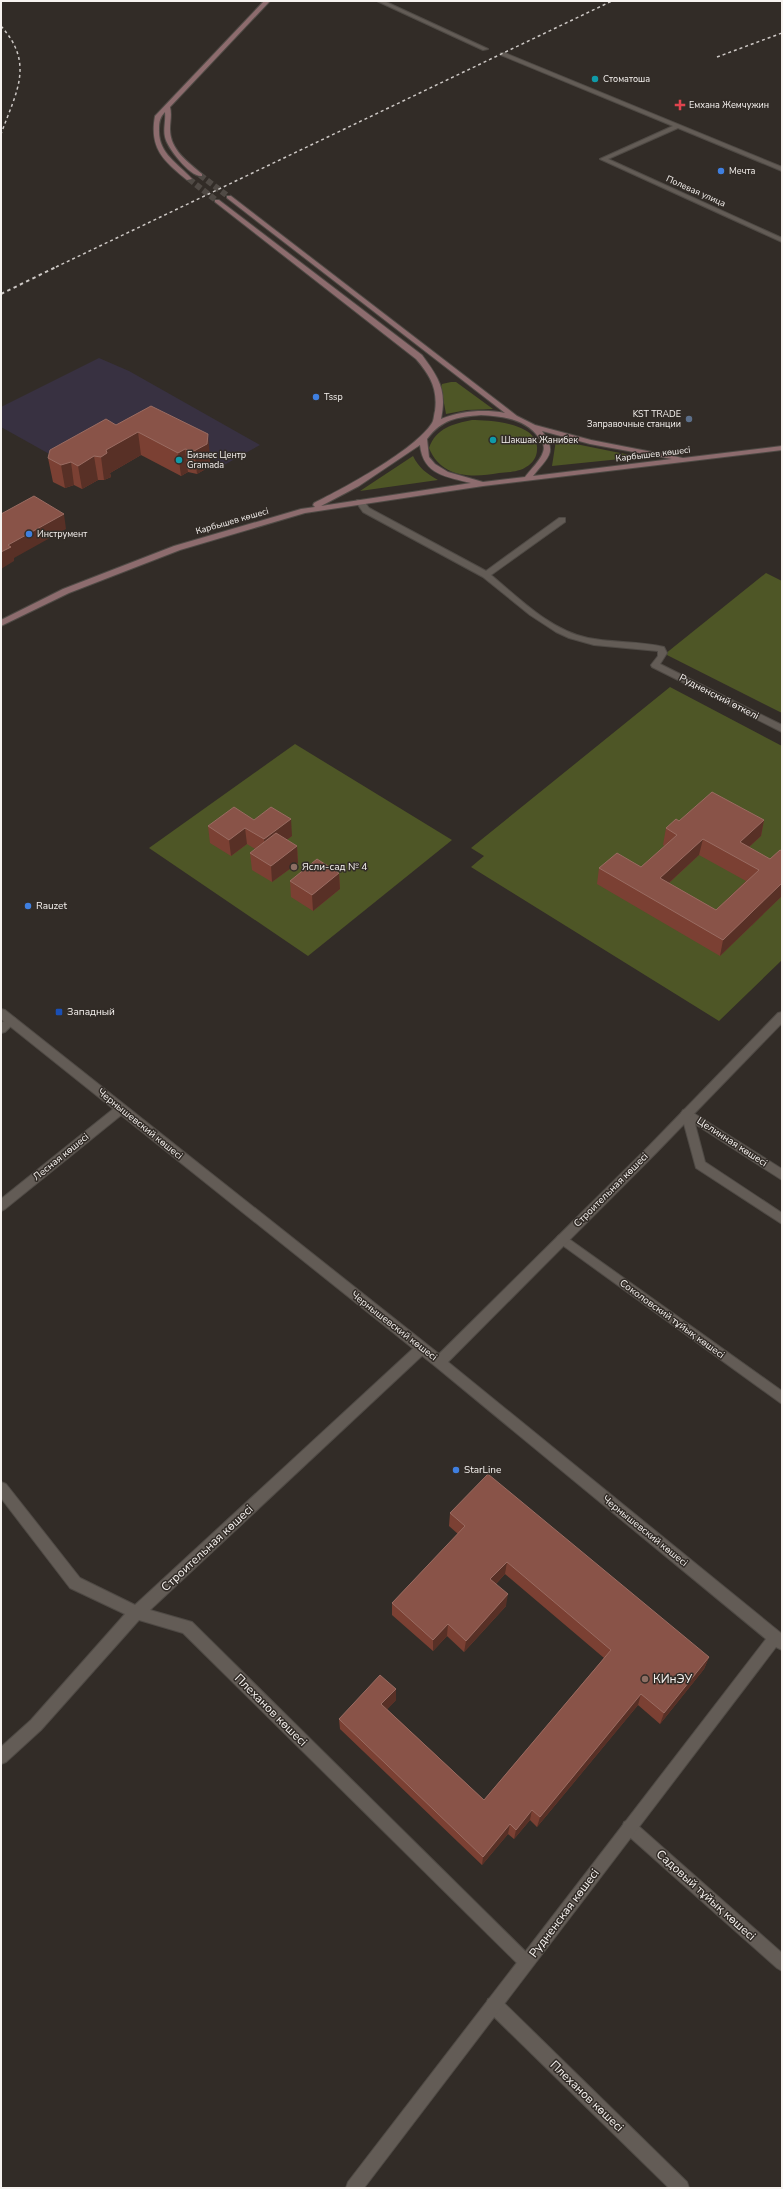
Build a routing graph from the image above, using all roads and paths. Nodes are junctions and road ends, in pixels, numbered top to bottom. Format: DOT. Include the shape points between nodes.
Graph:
graph roads {
  1 [pos="267,1"];
  2 [pos="380,1"];
  3 [pos="485,49"];
  4 [pos="503,54"];
  5 [pos="167,108"];
  6 [pos="678,126"];
  7 [pos="782,169"];
  8 [pos="200,175"];
  9 [pos="189,179"];
  10 [pos="229,197"];
  11 [pos="217,201"];
  12 [pos="782,240"];
  13 [pos="513,416"];
  14 [pos="436,424"];
  15 [pos="535,427"];
  16 [pos="423,439"];
  17 [pos="782,448"];
  18 [pos="691,460"];
  19 [pos="527,480"];
  20 [pos="483,484"];
  21 [pos="360,502"];
  22 [pos="304,511"];
  23 [pos="562,520"];
  24 [pos="486,575"];
  25 [pos="1,624"];
  26 [pos="782,729"];
  27 [pos="1,1013"];
  28 [pos="780,1020"];
  29 [pos="11,1021"];
  30 [pos="1,1029"];
  31 [pos="121,1109"];
  32 [pos="687,1113"];
  33 [pos="782,1175"];
  34 [pos="1,1206"];
  35 [pos="782,1219"];
  36 [pos="562,1240"];
  37 [pos="422,1348"];
  38 [pos="439,1362"];
  39 [pos="782,1398"];
  40 [pos="1,1488"];
  41 [pos="137,1613"];
  42 [pos="779,1641"];
  43 [pos="1,1757"];
  44 [pos="629,1827"];
  45 [pos="526,1962"];
  46 [pos="782,1963"];
  47 [pos="494,2005"];
  48 [pos="354,2188"];
  49 [pos="681,2188"];
  1 -- 5 [label="main road"];
  2 -- 3 [label="street"];
  4 -- 6 [label="street"];
  5 -- 8 [label="main road" via="170,117 167,130 169,142 180,158"];
  5 -- 9 [label="main road" via="158,116 154,130 157,144 168,161"];
  6 -- 7 [label="street"];
  6 -- 12 [label="street, Полевая улица" via="603,159"];
  10 -- 13 [label="main road"];
  11 -- 14 [label="main road" via="419,357 436,378 442,400"];
  13 -- 14 [label="main road" via="471,414"];
  13 -- 15 [label="main road"];
  14 -- 16 [label="main road"];
  15 -- 18 [label="main road" via="590,442"];
  15 -- 19 [label="main road" via="548,443 547,453"];
  16 -- 20 [label="main road" via="425,457 432,466 450,476"];
  16 -- 22 [label="main road" via="352,488"];
  17 -- 18 [label="main road, Карбышев көшесі"];
  18 -- 19 [label="main road, Карбышев көшесі"];
  19 -- 20 [label="main road, Карбышев көшесі"];
  20 -- 21 [label="main road, Карбышев көшесі"];
  21 -- 22 [label="main road, Карбышев көшесі"];
  21 -- 24 [label="street" via="366,510"];
  22 -- 25 [label="main road, Карбышев көшесі" via="177,548 66,591"];
  23 -- 24 [label="street"];
  24 -- 26 [label="street, Рудненский өткелі" via="560,631 583,640 642,644 660,649 663,653 662,658 655,665"];
  27 -- 29 [label="street, Чернышевский көшесі"];
  28 -- 32 [label="street, Строительная көшесі"];
  29 -- 30 [label="street"];
  29 -- 31 [label="street, Чернышевский көшесі"];
  31 -- 34 [label="street, Лесная көшесі"];
  31 -- 37 [label="street, Чернышевский көшесі"];
  32 -- 33 [label="street, Целинная көшесі"];
  32 -- 35 [label="street, Целинная көшесі" via="700,1165"];
  32 -- 36 [label="street, Строительная көшесі"];
  36 -- 38 [label="street, Строительная көшесі"];
  36 -- 39 [label="street, Соколовский тұйық көшесі"];
  37 -- 38 [label="street, Чернышевский көшесі"];
  37 -- 41 [label="street, Строительная көшесі"];
  38 -- 42 [label="street, Чернышевский көшесі"];
  40 -- 41 [label="street, Плеханов көшесі" via="75,1583"];
  41 -- 43 [label="street, Строительная көшесі" via="36,1725"];
  41 -- 45 [label="street, Плеханов көшесі" via="187,1627"];
  42 -- 44 [label="street, Рудненская көшесі"];
  44 -- 45 [label="street, Рудненская көшесі"];
  44 -- 46 [label="street, Садовый тұйық көшесі"];
  45 -- 47 [label="street, Рудненская көшесі"];
  47 -- 48 [label="street, Рудненская көшесі"];
  47 -- 49 [label="street, Плеханов көшесі"];
}
